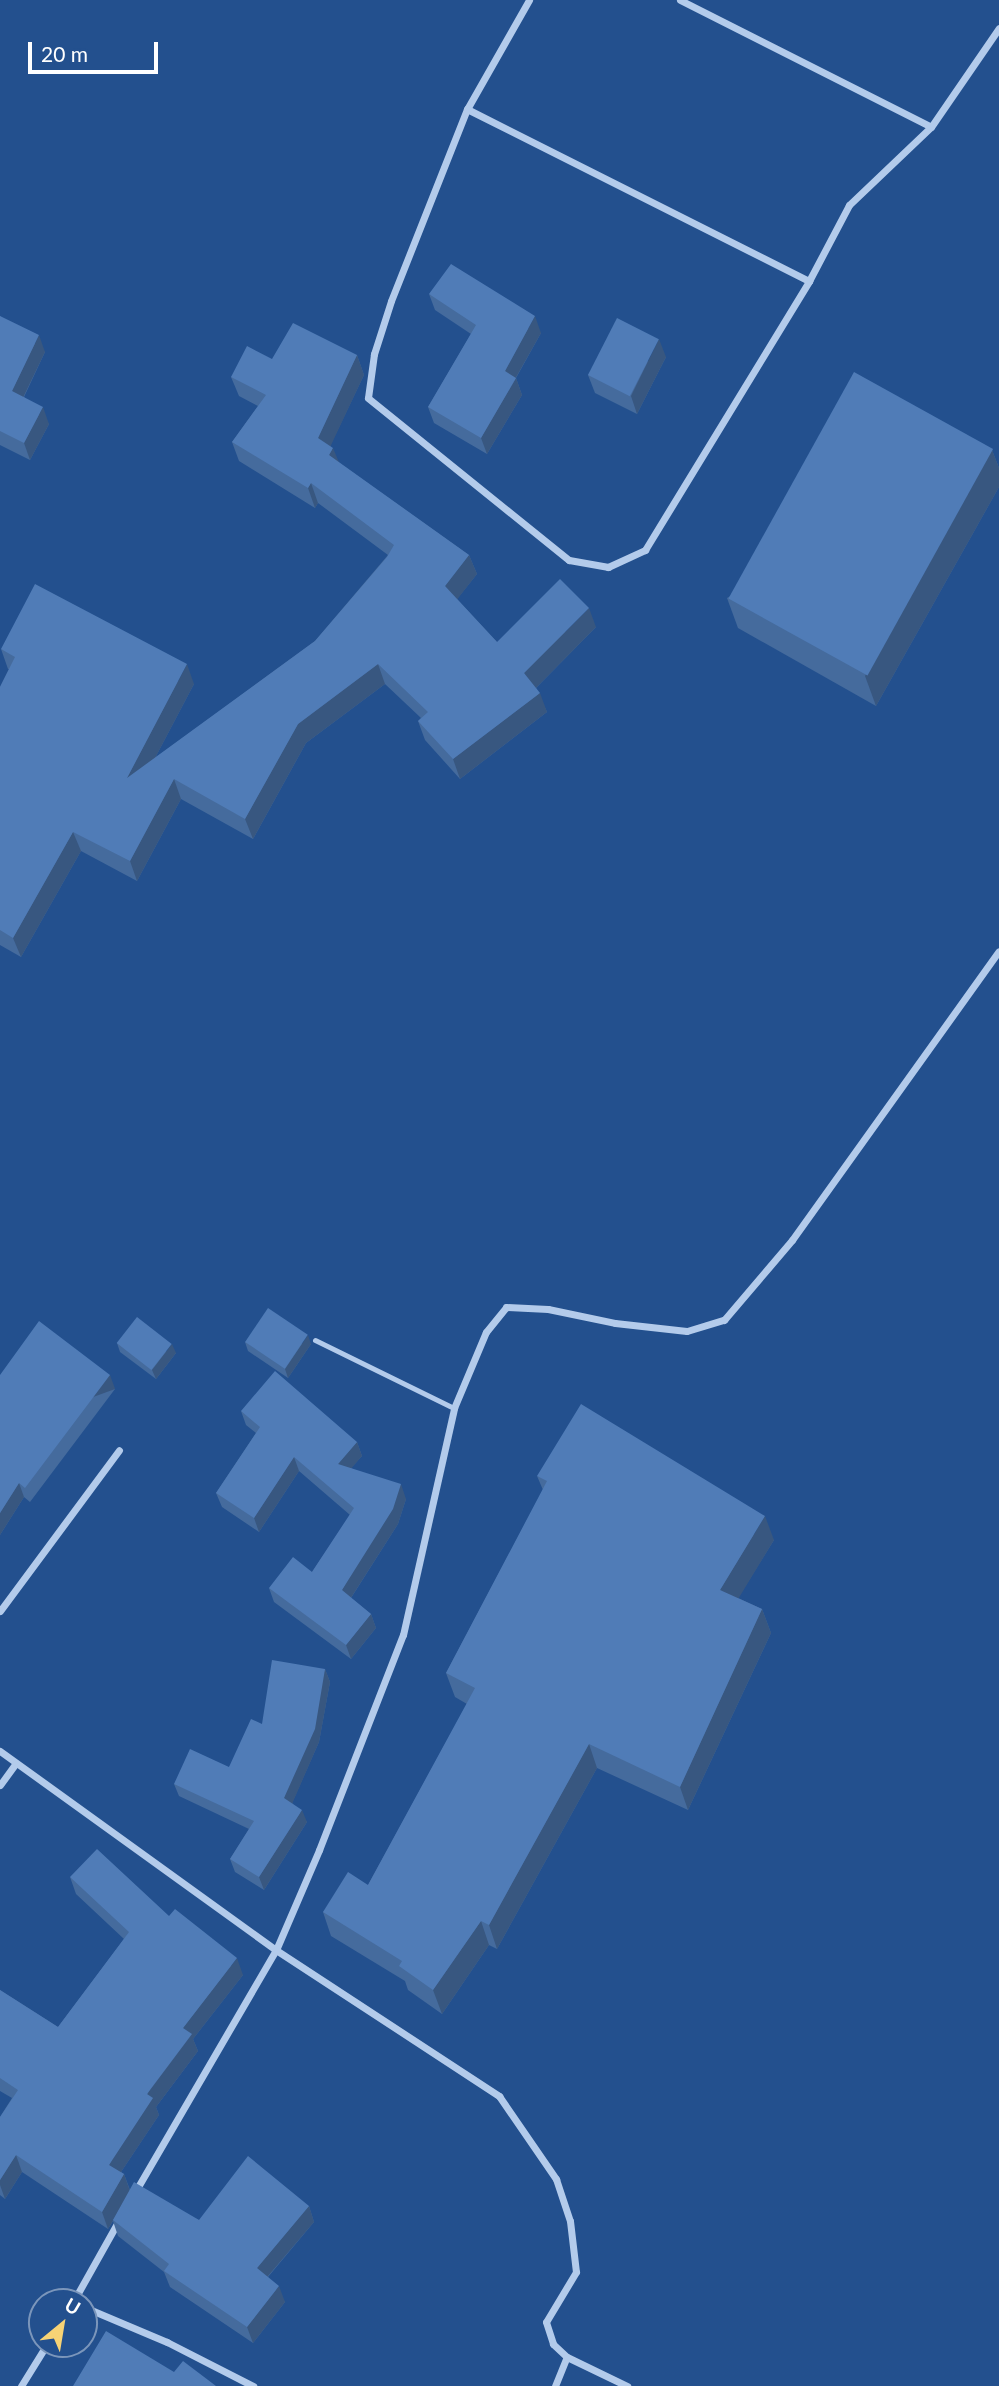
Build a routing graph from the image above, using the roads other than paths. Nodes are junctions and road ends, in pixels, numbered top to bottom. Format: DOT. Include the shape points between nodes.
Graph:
graph roads {
  1 [pos="528,0"];
  2 [pos="680,0"];
  3 [pos="999,28"];
  4 [pos="467,109"];
  5 [pos="931,127"];
  6 [pos="810,281"];
  7 [pos="999,951"];
  8 [pos="315,1339"];
  9 [pos="454,1408"];
  10 [pos="119,1450"];
  11 [pos="0,1611"];
  12 [pos="0,1751"];
  13 [pos="16,1763"];
  14 [pos="0,1785"];
  15 [pos="276,1950"];
  16 [pos="81,2288"];
  17 [pos="98,2313"];
  18 [pos="567,2357"];
  19 [pos="38,2358"];
  20 [pos="21,2386"];
  21 [pos="253,2386"];
  22 [pos="555,2386"];
  23 [pos="627,2386"];
  1 -- 4 [label="street"];
  2 -- 5 [label="street"];
  3 -- 5 [label="street"];
  4 -- 6 [label="street"];
  4 -- 6 [label="street" via="391,301 374,354 368,398 569,560 608,567 645,550"];
  5 -- 6 [label="street" via="849,205"];
  7 -- 9 [label="street" via="792,1240 724,1320 687,1331 548,1309 506,1307 486,1332"];
  8 -- 9 [label="lane"];
  9 -- 15 [label="street" via="403,1635"];
  10 -- 11 [label="street"];
  12 -- 13 [label="street"];
  13 -- 14 [label="street"];
  13 -- 15 [label="street"];
  15 -- 16 [label="street"];
  15 -- 18 [label="street" via="499,2096 556,2179 570,2221 576,2272 546,2322 553,2344"];
  17 -- 21 [label="street"];
  18 -- 22 [label="street"];
  18 -- 23 [label="street"];
  19 -- 20 [label="street"];
}
